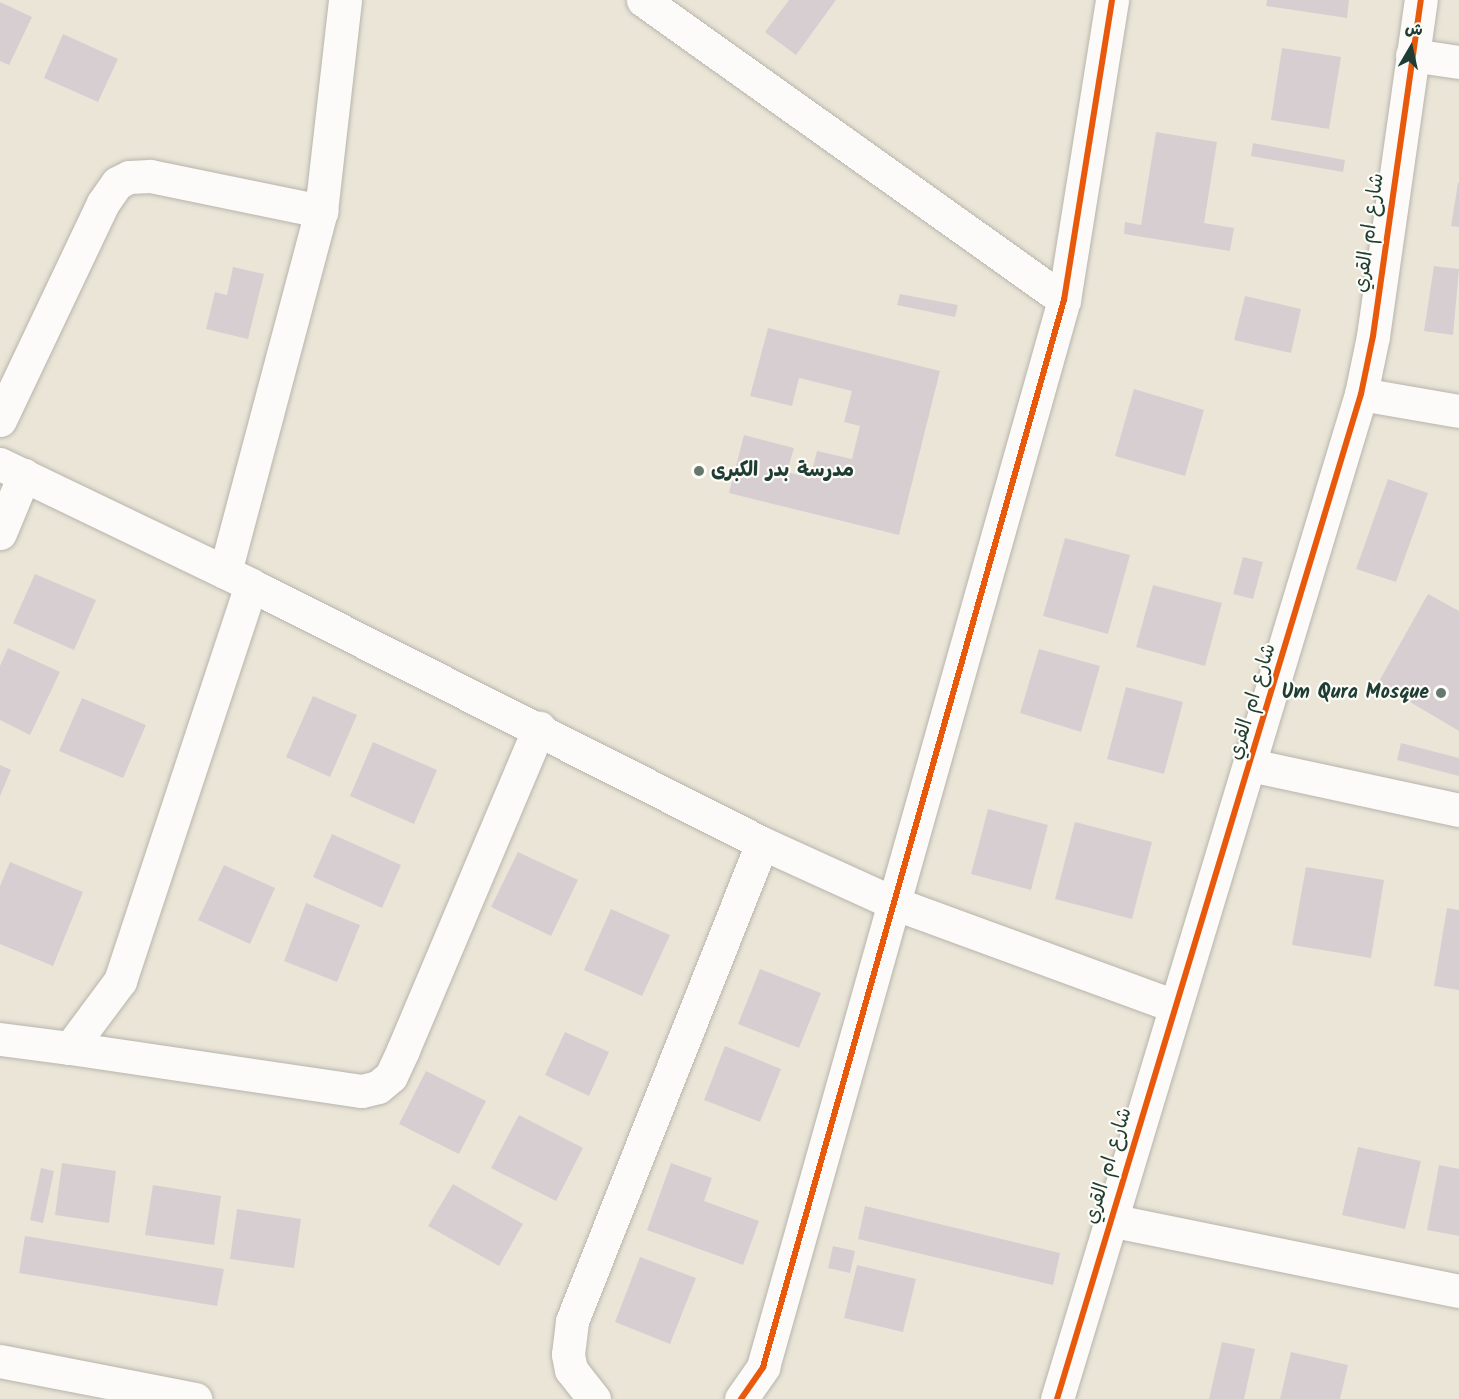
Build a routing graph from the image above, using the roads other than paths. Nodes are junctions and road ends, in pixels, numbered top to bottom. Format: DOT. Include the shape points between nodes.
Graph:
graph roads {
  1 [pos="345,0"];
  2 [pos="643,0"];
  3 [pos="1112,0"];
  4 [pos="1421,0"];
  5 [pos="1412,55"];
  6 [pos="1459,62"];
  7 [pos="321,211"];
  8 [pos="1064,300"];
  9 [pos="1361,394"];
  10 [pos="1459,411"];
  11 [pos="0,420"];
  12 [pos="12,470"];
  13 [pos="0,534"];
  14 [pos="238,579"];
  15 [pos="538,728"];
  16 [pos="1251,765"];
  17 [pos="1459,810"];
  18 [pos="762,843"];
  19 [pos="896,904"];
  20 [pos="1174,1006"];
  21 [pos="0,1039"];
  22 [pos="70,1048"];
  23 [pos="1110,1220"];
  24 [pos="1459,1291"];
  25 [pos="0,1361"];
  26 [pos="195,1399"];
  27 [pos="594,1399"];
  28 [pos="741,1399"];
  29 [pos="1058,1399"];
  1 -- 7 [label="street"];
  2 -- 8 [label="street"];
  3 -- 8 [label="street"];
  4 -- 5 [label="street, شارع ام القري"];
  5 -- 6 [label="street"];
  5 -- 9 [label="street, شارع ام القري" via="1373,336"];
  7 -- 11 [label="street" via="150,176 129,177 117,183 103,203"];
  7 -- 14 [label="street"];
  8 -- 19 [label="street"];
  9 -- 10 [label="street"];
  9 -- 16 [label="street, شارع ام القري"];
  12 -- 13 [label="street"];
  12 -- 14 [label="street"];
  14 -- 15 [label="street"];
  14 -- 22 [label="street" via="120,981"];
  15 -- 18 [label="street"];
  15 -- 22 [label="street" via="403,1050 391,1076 378,1087 362,1091"];
  16 -- 17 [label="street"];
  16 -- 20 [label="street, شارع ام القري"];
  18 -- 19 [label="street"];
  18 -- 27 [label="street" via="572,1321 568,1354 572,1370"];
  19 -- 20 [label="street"];
  19 -- 28 [label="street" via="763,1367"];
  20 -- 23 [label="street, شارع ام القري"];
  21 -- 22 [label="street"];
  23 -- 24 [label="street"];
  23 -- 29 [label="street, شارع ام القري"];
  25 -- 26 [label="street"];
}
